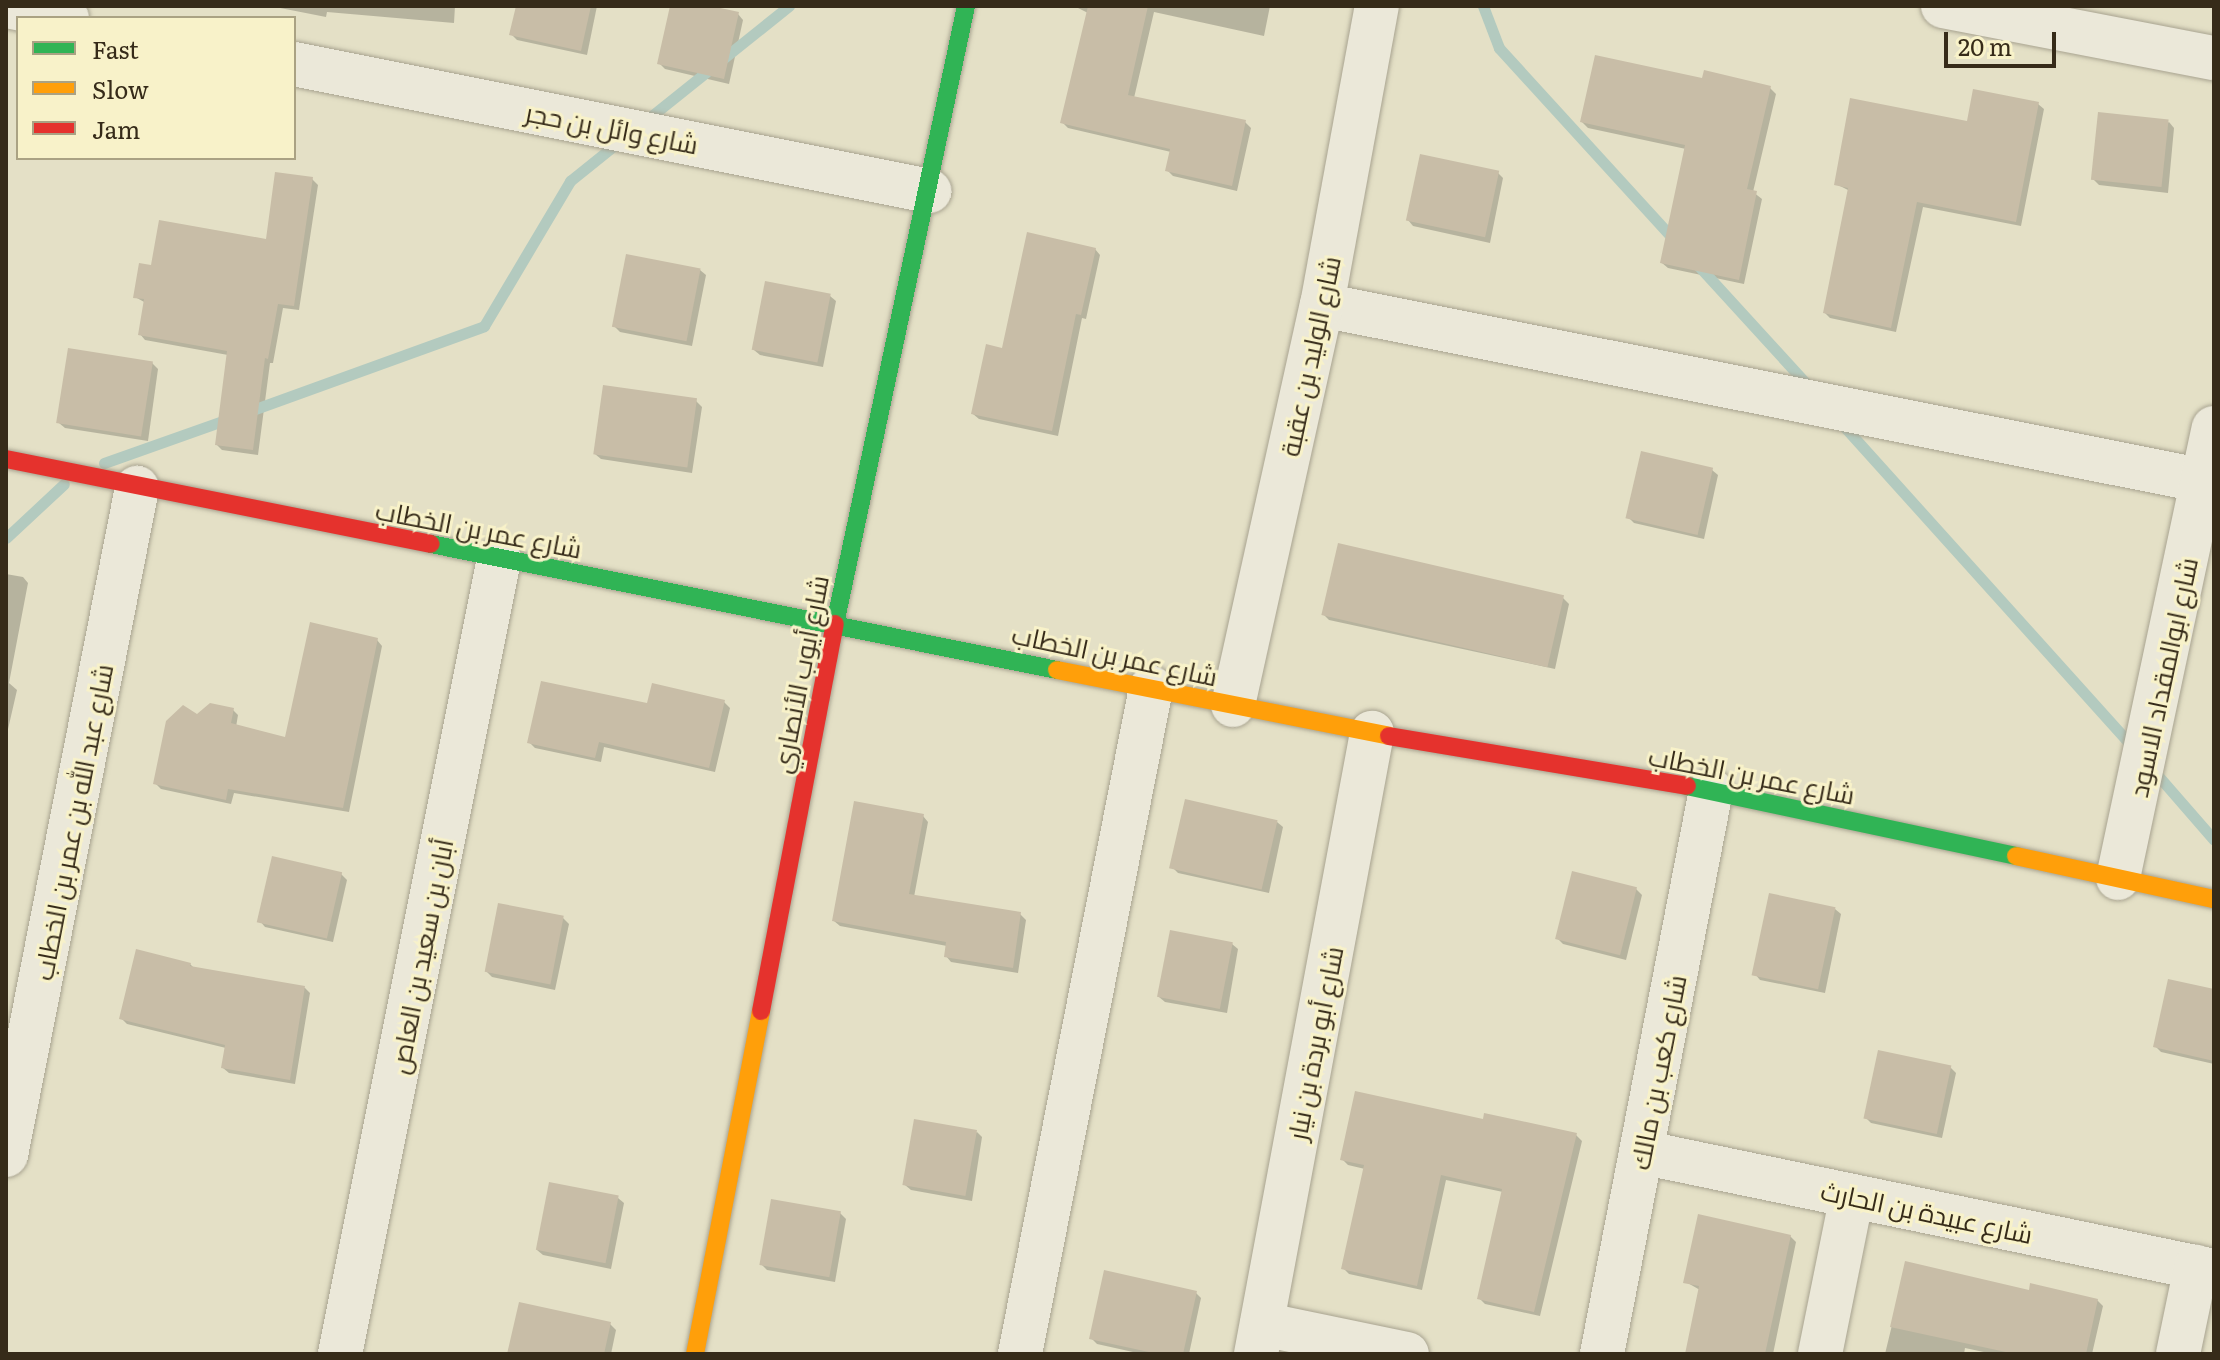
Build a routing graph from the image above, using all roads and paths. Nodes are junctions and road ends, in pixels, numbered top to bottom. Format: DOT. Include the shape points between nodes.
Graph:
graph roads {
  1 [pos="12,6"];
  2 [pos="966,6"];
  3 [pos="1377,6"];
  4 [pos="1943,6"];
  5 [pos="58,16"];
  6 [pos="6,37"];
  7 [pos="2214,58"];
  8 [pos="296,64"];
  9 [pos="929,191"];
  10 [pos="1322,305"];
  11 [pos="2214,428"];
  12 [pos="6,459"];
  13 [pos="2204,481"];
  14 [pos="137,488"];
  15 [pos="499,559"];
  16 [pos="835,623"];
  17 [pos="1151,688"];
  18 [pos="1233,705"];
  19 [pos="1372,733"];
  20 [pos="1711,790"];
  21 [pos="2118,878"];
  22 [pos="2214,899"];
  23 [pos="1641,1152"];
  24 [pos="6,1155"];
  25 [pos="1852,1196"];
  26 [pos="2205,1269"];
  27 [pos="1259,1339"];
  28 [pos="340,1354"];
  29 [pos="695,1354"];
  30 [pos="1020,1354"];
  31 [pos="1407,1354"];
  32 [pos="1602,1354"];
  33 [pos="1820,1354"];
  34 [pos="2178,1354"];
  1 -- 5 [label="street"];
  1 -- 6 [label="street"];
  2 -- 9 [label="street, شارع أيوب الأنصاري"];
  3 -- 10 [label="street, شارع الوليد بن عقبة"];
  4 -- 7 [label="street"];
  8 -- 9 [label="street, شارع وائل بن حجر"];
  9 -- 16 [label="street, شارع أيوب الأنصاري"];
  10 -- 13 [label="street"];
  10 -- 18 [label="street, شارع الوليد بن عقبة"];
  11 -- 13 [label="street, شارع ابوالمقداد الاسود"];
  12 -- 14 [label="street, شارع عمر بن الخطاب"];
  13 -- 21 [label="street, شارع ابوالمقداد الاسود"];
  14 -- 15 [label="street, شارع عمر بن الخطاب"];
  14 -- 24 [label="street, شارع عبد الله بن عمر بن الخطاب"];
  15 -- 16 [label="street, شارع عمر بن الخطاب"];
  15 -- 28 [label="street, أبان بن سعيد بن العاص"];
  16 -- 17 [label="street, شارع عمر بن الخطاب"];
  16 -- 29 [label="street, شارع أيوب الأنصاري"];
  17 -- 18 [label="street, شارع عمر بن الخطاب"];
  17 -- 30 [label="street"];
  18 -- 19 [label="street, شارع عمر بن الخطاب"];
  19 -- 20 [label="street, شارع عمر بن الخطاب"];
  19 -- 27 [label="street, شارع أبو بردة بن نيار"];
  20 -- 21 [label="street, شارع عمر بن الخطاب"];
  20 -- 23 [label="street, شارع كعب بن مالك"];
  21 -- 22 [label="street, شارع عمر بن الخطاب"];
  23 -- 25 [label="street, شارع عبيدة بن الحارث"];
  23 -- 32 [label="street, شارع كعب بن مالك"];
  25 -- 26 [label="street, شارع عبيدة بن الحارث"];
  25 -- 33 [label="street"];
  26 -- 34 [label="street"];
  27 -- 31 [label="street"];
}
